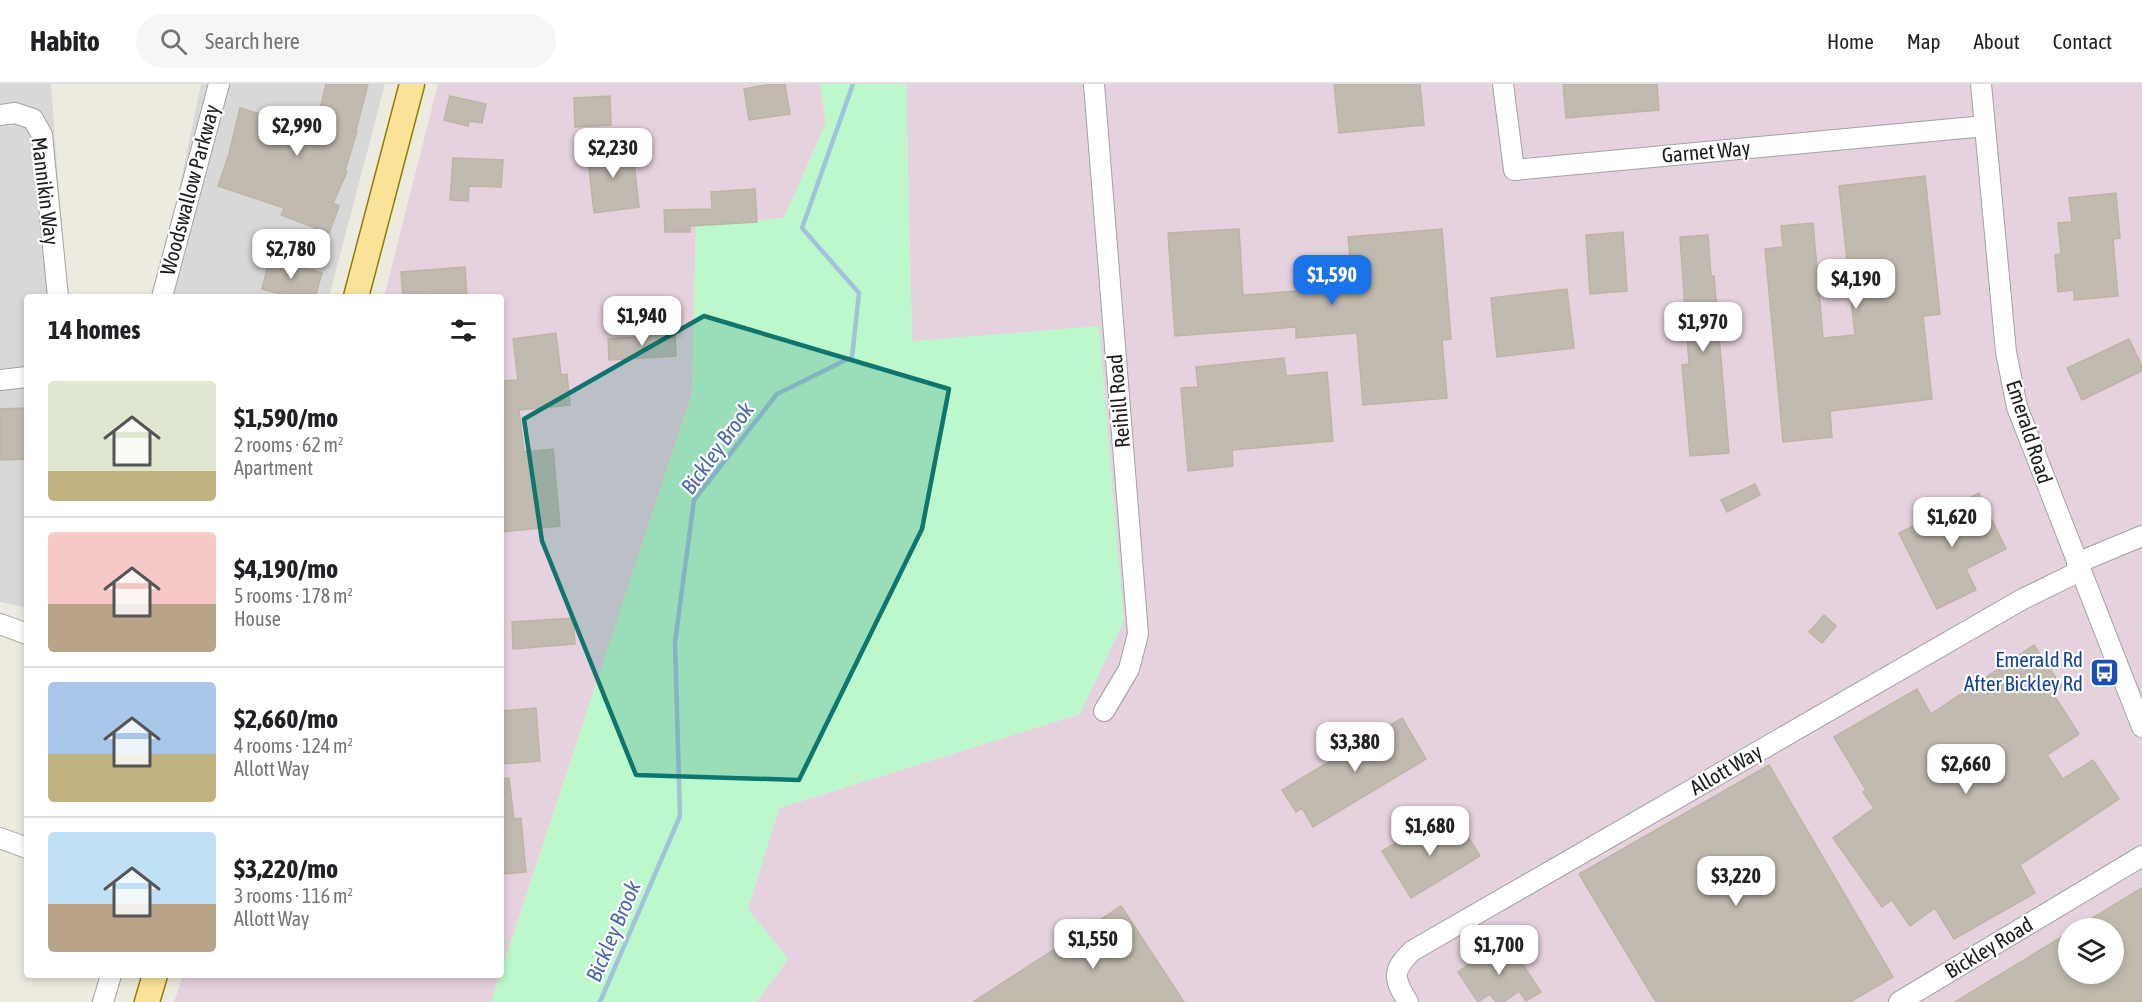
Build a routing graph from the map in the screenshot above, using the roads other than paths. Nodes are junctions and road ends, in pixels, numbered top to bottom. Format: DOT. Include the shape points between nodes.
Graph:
graph roads {
  1 [pos="219,84"];
  2 [pos="412,84"];
  3 [pos="1094,84"];
  4 [pos="1503,84"];
  5 [pos="1981,84"];
  6 [pos="0,115"];
  7 [pos="1985,126"];
  8 [pos="58,294"];
  9 [pos="163,294"];
  10 [pos="357,294"];
  11 [pos="24,377"];
  12 [pos="0,380"];
  13 [pos="2142,536"];
  14 [pos="2078,567"];
  15 [pos="0,624"];
  16 [pos="24,633"];
  17 [pos="1104,711"];
  18 [pos="2142,727"];
  19 [pos="0,838"];
  20 [pos="24,847"];
  21 [pos="2142,856"];
  22 [pos="110,978"];
  23 [pos="154,978"];
  24 [pos="1404,995"];
  25 [pos="103,1002"];
  26 [pos="147,1002"];
  27 [pos="1899,1002"];
  1 -- 9 [label="street, Woodswallow Parkway"];
  2 -- 10 [label="main road"];
  3 -- 17 [label="street, Reihill Road" via="1138,634 1129,669"];
  4 -- 7 [label="street, Garnet Way" via="1514,170"];
  5 -- 7 [label="street, Emerald Road"];
  6 -- 8 [label="street, Mannikin Way" via="15,113 33,119 42,135"];
  7 -- 14 [label="street, Emerald Road" via="2011,380 2028,438"];
  11 -- 12 [label="street"];
  13 -- 14 [label="street, Allott Way"];
  14 -- 18 [label="street, Emerald Road"];
  14 -- 24 [label="street, Allott Way" via="1412,951 1399,964 1396,976"];
  15 -- 16 [label="street"];
  19 -- 20 [label="street"];
  21 -- 27 [label="street, Bickley Road"];
  22 -- 25 [label="street"];
  23 -- 26 [label="main road"];
}
